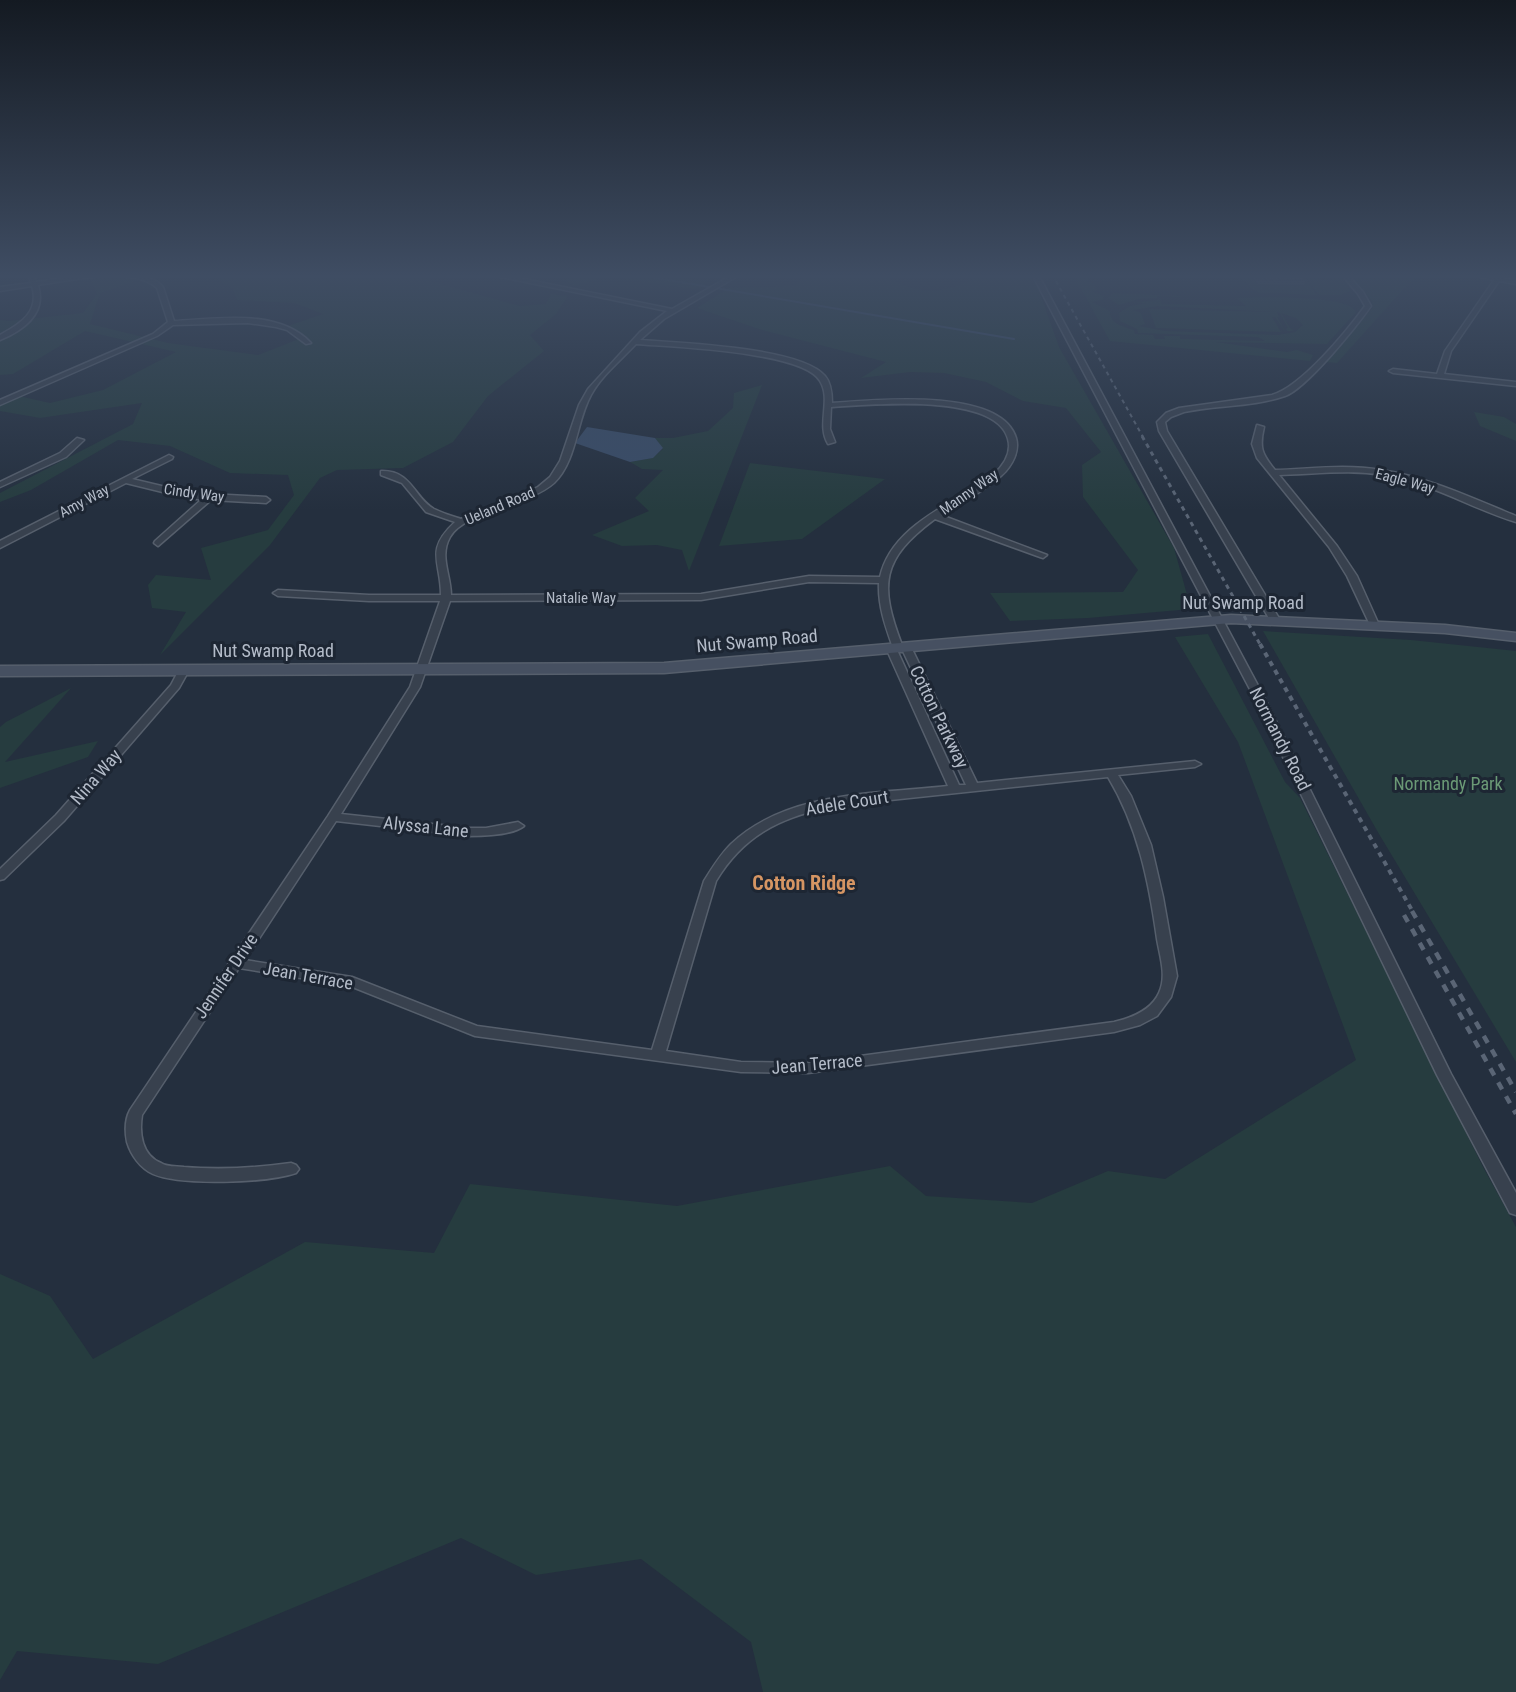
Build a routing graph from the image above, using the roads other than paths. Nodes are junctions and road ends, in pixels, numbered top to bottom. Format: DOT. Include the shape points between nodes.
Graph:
graph roads {
  1 [pos="114,353"];
  2 [pos="625,353"];
  3 [pos="747,353"];
  4 [pos="1077,353"];
  5 [pos="1327,353"];
  6 [pos="1447,353"];
  7 [pos="1393,371"];
  8 [pos="1440,375"];
  9 [pos="1516,384"];
  10 [pos="1,402"];
  11 [pos="830,405"];
  12 [pos="1260,427"];
  13 [pos="80,440"];
  14 [pos="831,442"];
  15 [pos="169,457"];
  16 [pos="384,473"];
  17 [pos="1273,473"];
  18 [pos="124,480"];
  19 [pos="0,485"];
  20 [pos="208,498"];
  21 [pos="266,500"];
  22 [pos="934,516"];
  23 [pos="1516,519"];
  24 [pos="462,522"];
  25 [pos="158,543"];
  26 [pos="0,545"];
  27 [pos="1043,555"];
  28 [pos="883,580"];
  29 [pos="278,593"];
  30 [pos="446,598"];
  31 [pos="1219,620"];
  32 [pos="1275,620"];
  33 [pos="1374,625"];
  34 [pos="1516,637"];
  35 [pos="898,647"];
  36 [pos="422,669"];
  37 [pos="184,670"];
  38 [pos="0,671"];
  39 [pos="938,714"];
  40 [pos="922,716"];
  41 [pos="1195,764"];
  42 [pos="1111,773"];
  43 [pos="973,787"];
  44 [pos="956,789"];
  45 [pos="333,817"];
  46 [pos="518,826"];
  47 [pos="0,876"];
  48 [pos="234,963"];
  49 [pos="657,1057"];
  50 [pos="291,1170"];
  51 [pos="1516,1208"];
  1 -- 10 [label="street"];
  2 -- 24 [label="street, Ueland Road" via="589,393 552,480 532,493"];
  3 -- 11 [label="street" via="801,363 820,375"];
  4 -- 31 [label="street, Normandy Road"];
  5 -- 32 [label="street" via="1295,388 1284,394 1181,410 1161,422"];
  6 -- 8 [label="street"];
  7 -- 8 [label="street"];
  8 -- 9 [label="street"];
  11 -- 14 [label="street" via="825,430"];
  11 -- 22 [label="street, Manny Way" via="936,402 973,409 1005,427 1013,447 1007,464 993,478"];
  12 -- 17 [label="street" via="1256,448"];
  13 -- 19 [label="street" via="63,455"];
  15 -- 18 [label="street, Amy Way"];
  16 -- 24 [label="street" via="405,481 429,510"];
  17 -- 23 [label="street, Eagle Way" via="1353,470 1388,474"];
  17 -- 33 [label="street" via="1344,562"];
  18 -- 20 [label="street, Cindy Way"];
  18 -- 26 [label="street, Amy Way"];
  20 -- 21 [label="street, Cindy Way"];
  20 -- 25 [label="street"];
  22 -- 27 [label="street"];
  22 -- 28 [label="street, Manny Way" via="900,544"];
  24 -- 30 [label="street, Ueland Road" via="448,534 441,549"];
  28 -- 30 [label="street, Natalie Way" via="809,579 701,597"];
  28 -- 35 [label="street, Manny Way" via="883,608"];
  29 -- 30 [label="street, Natalie Way"];
  30 -- 36 [label="street, Ueland Road"];
  31 -- 32 [label="main road, Nut Swamp Road"];
  31 -- 35 [label="main road, Nut Swamp Road"];
  31 -- 51 [label="street, Normandy Road" via="1295,766 1444,1075"];
  32 -- 33 [label="main road, Nut Swamp Road"];
  33 -- 34 [label="main road, Nut Swamp Road"];
  35 -- 36 [label="main road, Nut Swamp Road" via="664,668"];
  35 -- 39 [label="street, Cotton Parkway"];
  35 -- 40 [label="street, Cotton Parkway"];
  36 -- 37 [label="main road, Nut Swamp Road"];
  36 -- 45 [label="street, Jennifer Drive" via="416,687"];
  37 -- 38 [label="main road, Nut Swamp Road"];
  37 -- 47 [label="street, Nina Way" via="175,686 60,818"];
  39 -- 40 [label="street"];
  39 -- 43 [label="street, Cotton Parkway"];
  40 -- 44 [label="street, Cotton Parkway"];
  41 -- 42 [label="street, Adele Court"];
  42 -- 43 [label="street, Adele Court"];
  42 -- 49 [label="street, Jean Terrace" via="1128,799 1145,845 1170,976 1162,1003 1146,1017 1103,1029 808,1068 741,1067"];
  43 -- 44 [label="street, Adele Court"];
  44 -- 49 [label="street, Adele Court" via="814,806 772,820 742,839 725,856 710,881"];
  45 -- 46 [label="street, Alyssa Lane" via="469,832"];
  45 -- 48 [label="street, Jennifer Drive"];
  48 -- 49 [label="street, Jean Terrace" via="352,982 476,1031"];
  48 -- 50 [label="street, Jennifer Drive" via="135,1114 132,1138 147,1162 164,1171 239,1177"];
}
